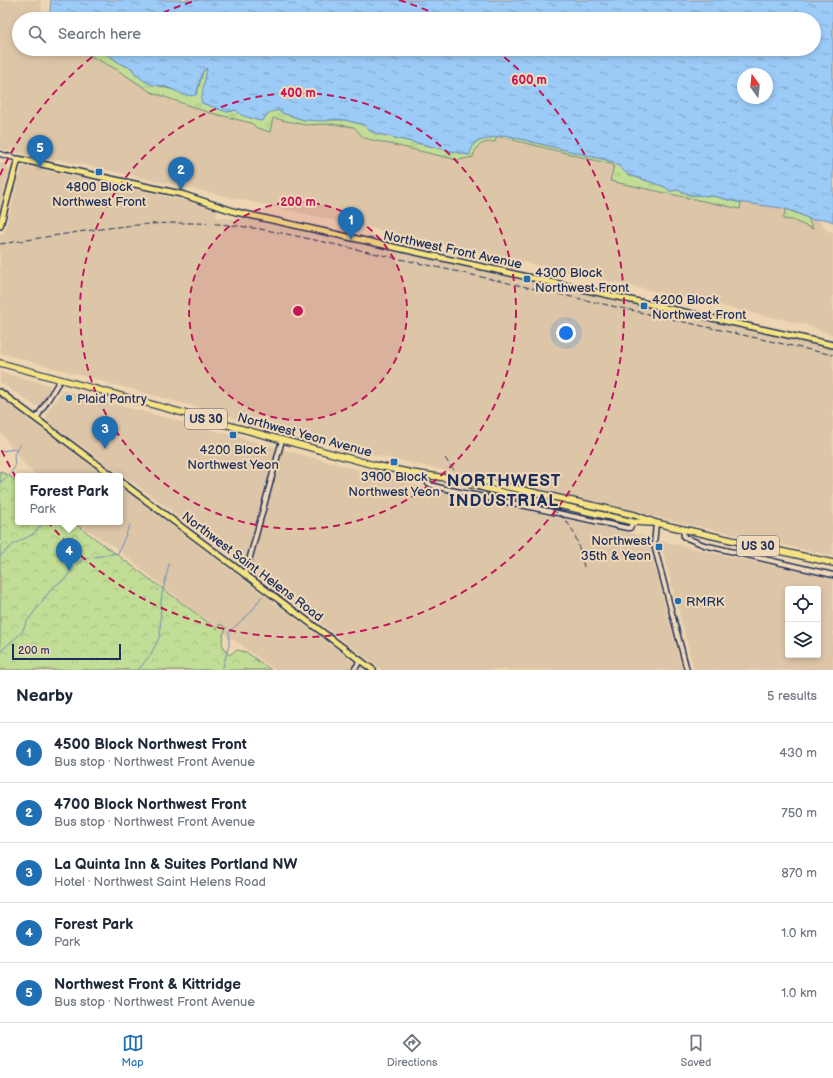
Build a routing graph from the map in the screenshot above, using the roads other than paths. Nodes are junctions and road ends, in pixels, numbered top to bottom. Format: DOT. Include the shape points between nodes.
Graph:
graph roads {
  1 [pos="0,154"];
  2 [pos="18,159"];
  3 [pos="0,226"];
  4 [pos="833,345"];
  5 [pos="0,363"];
  6 [pos="60,380"];
  7 [pos="0,392"];
  8 [pos="36,419"];
  9 [pos="282,440"];
  10 [pos="109,473"];
  11 [pos="421,475"];
  12 [pos="466,481"];
  13 [pos="123,483"];
  14 [pos="633,522"];
  15 [pos="656,523"];
  16 [pos="683,529"];
  17 [pos="833,562"];
  18 [pos="244,573"];
  19 [pos="833,575"];
  20 [pos="359,659"];
  21 [pos="354,670"];
  22 [pos="373,670"];
  23 [pos="687,670"];
  1 -- 2 [label="street, Northwest Front Avenue"];
  2 -- 3 [label="main road"];
  2 -- 4 [label="main road, Northwest Front Avenue" via="181,194 234,212"];
  5 -- 6 [label="highway, Northwest Yeon Avenue / US 30"];
  6 -- 8 [label="street"];
  6 -- 9 [label="highway, Northwest Yeon Avenue / US 30"];
  7 -- 8 [label="main road"];
  8 -- 10 [label="main road"];
  9 -- 11 [label="highway, Northwest Yeon Avenue / US 30"];
  9 -- 18 [label="street"];
  11 -- 12 [label="highway, Northwest Yeon Avenue / US 30"];
  11 -- 14 [label="street" via="430,485 451,490 627,528 630,528"];
  12 -- 14 [label="highway, Northwest Yeon Avenue / US 30" via="471,485"];
  12 -- 15 [label="highway, Northwest Yeon Avenue / US 30" via="478,480 635,515"];
  13 -- 18 [label="main road, Northwest Saint Helens Road"];
  14 -- 15 [label="highway, Northwest Yeon Avenue / US 30"];
  15 -- 16 [label="highway, Northwest Yeon Avenue / US 30"];
  15 -- 23 [label="street" via="654,545"];
  16 -- 17 [label="highway, Northwest Yeon Avenue / US 30"];
  16 -- 19 [label="street" via="684,537 704,545"];
  18 -- 20 [label="main road, Northwest Saint Helens Road"];
  20 -- 21 [label="street"];
  20 -- 22 [label="main road, Northwest Saint Helens Road"];
}
